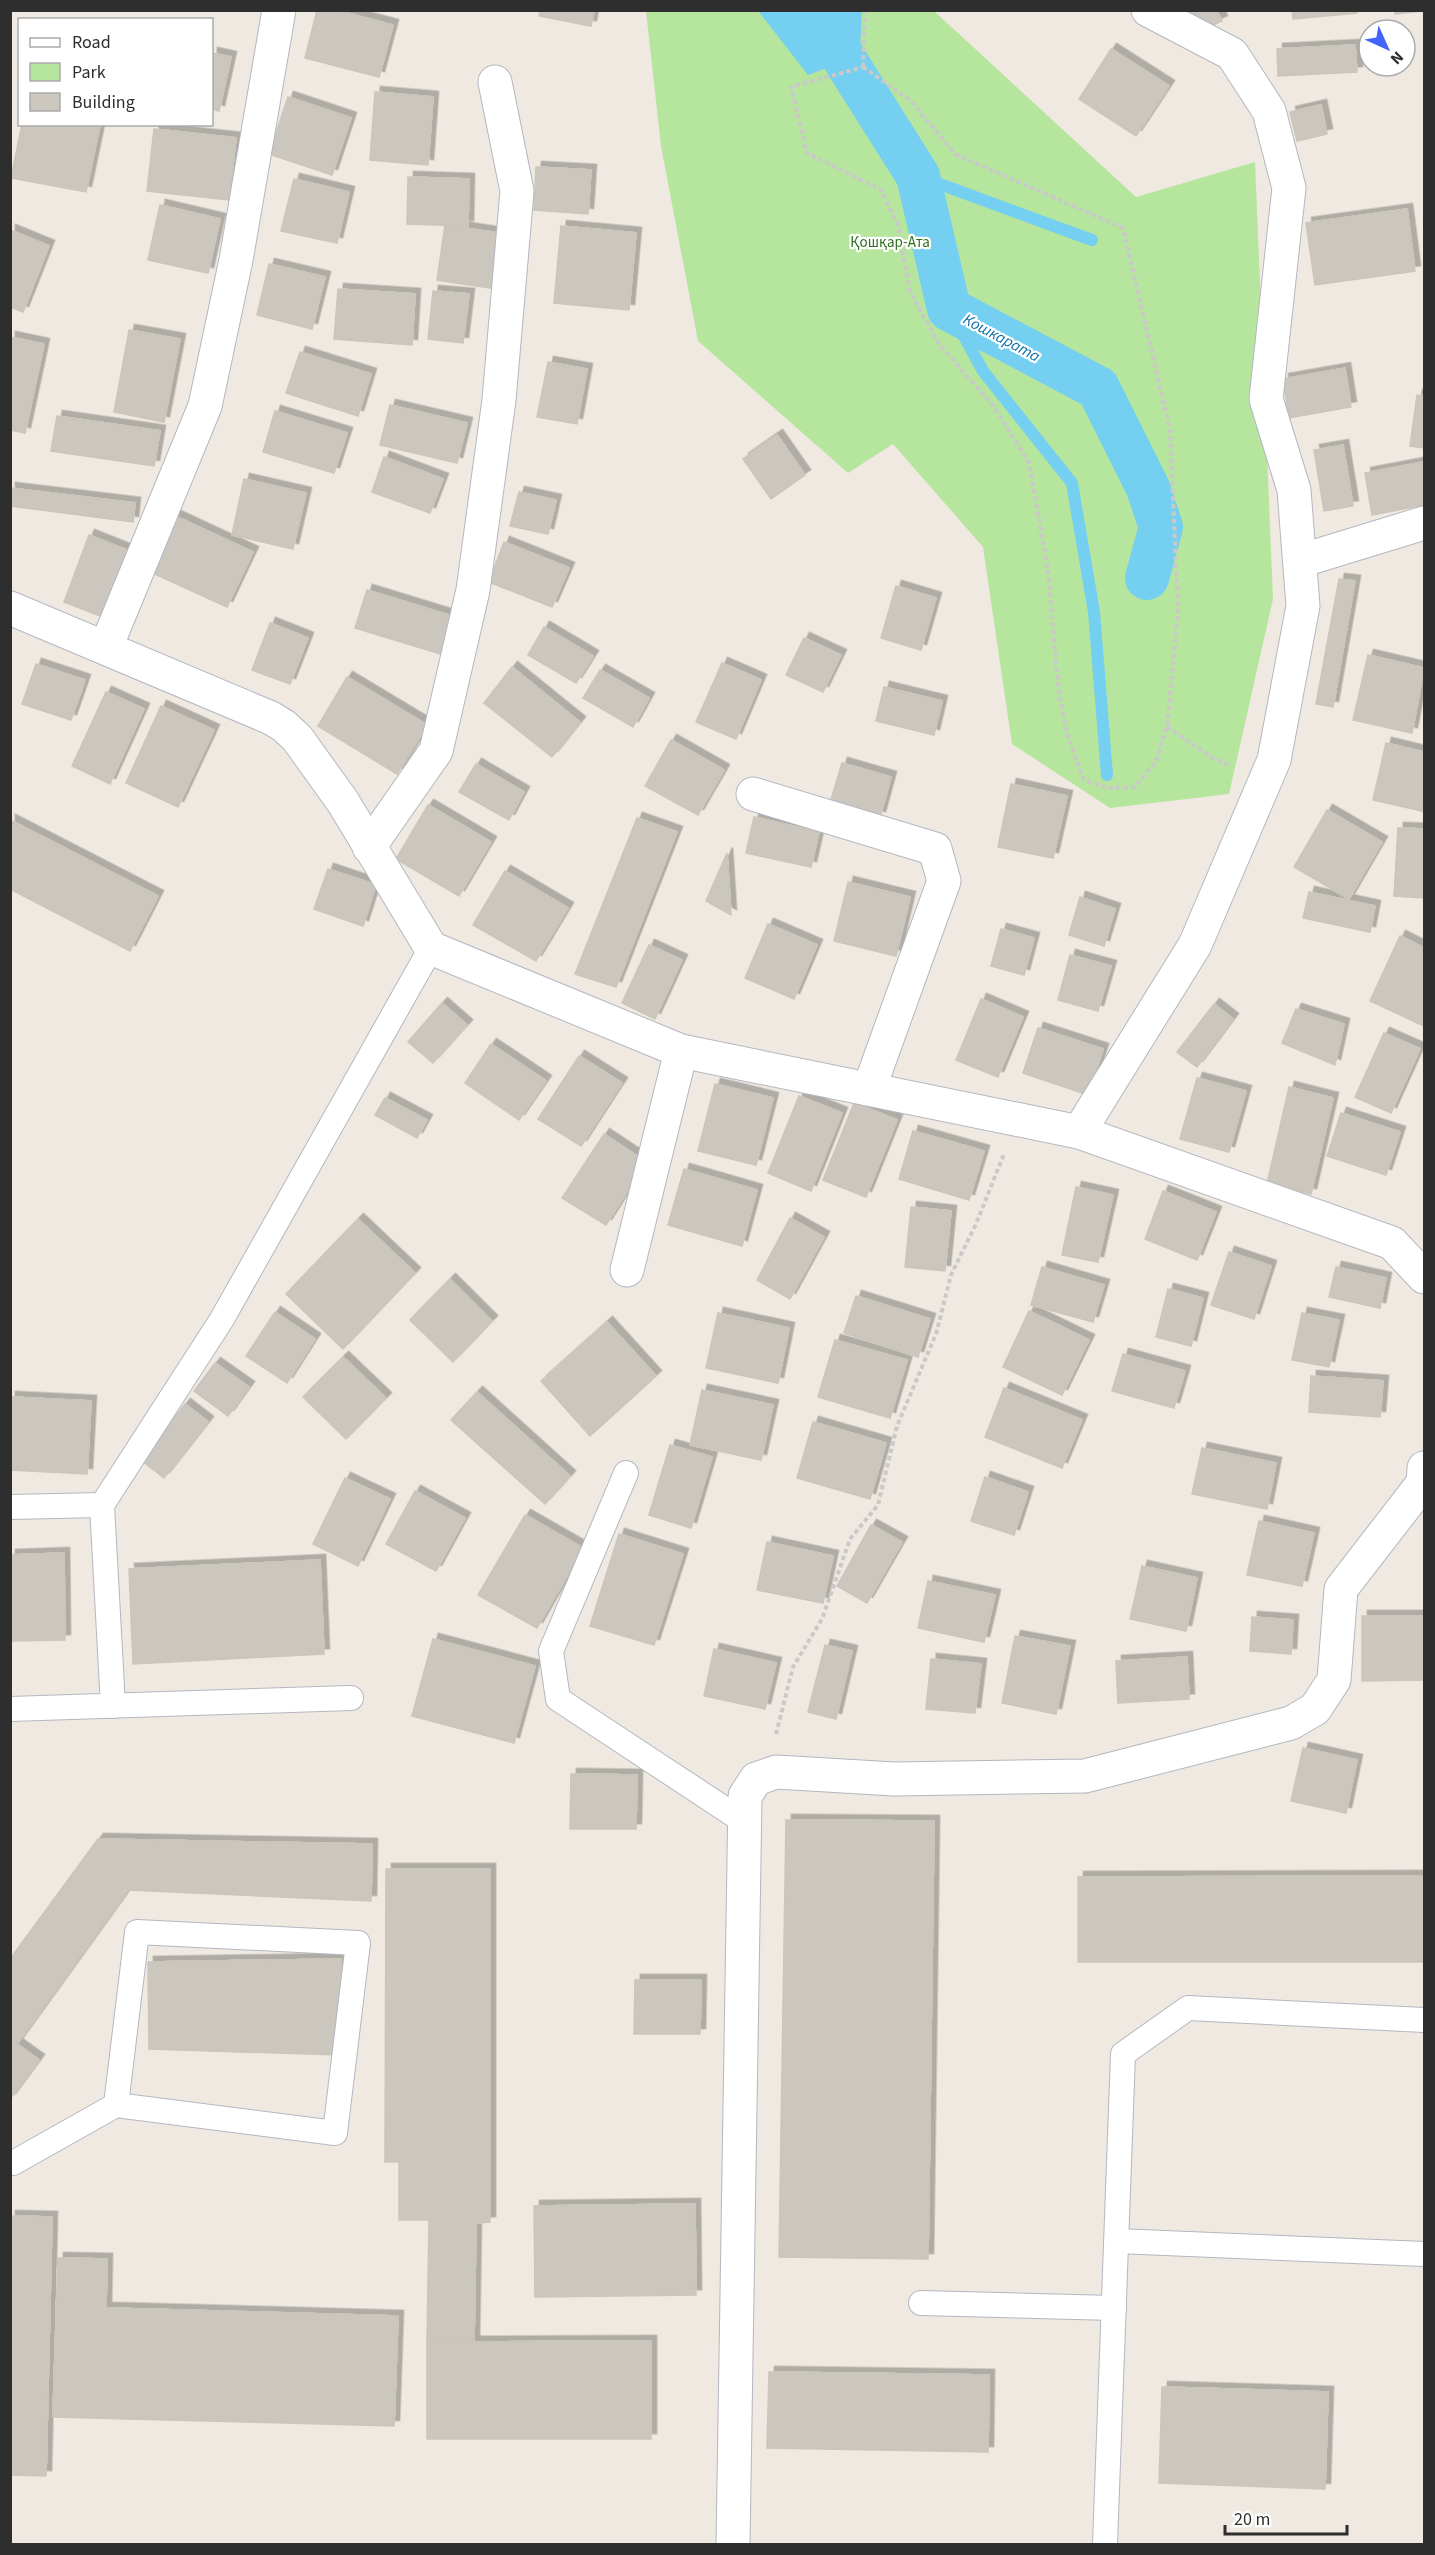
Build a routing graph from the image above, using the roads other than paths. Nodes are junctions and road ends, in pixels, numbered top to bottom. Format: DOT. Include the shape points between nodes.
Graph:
graph roads {
  1 [pos="279,10"];
  2 [pos="1148,10"];
  3 [pos="495,81"];
  4 [pos="1425,523"];
  5 [pos="1300,561"];
  6 [pos="10,608"];
  7 [pos="106,647"];
  8 [pos="753,794"];
  9 [pos="369,847"];
  10 [pos="431,948"];
  11 [pos="681,1051"];
  12 [pos="870,1089"];
  13 [pos="1079,1132"];
  14 [pos="627,1270"];
  15 [pos="1425,1277"];
  16 [pos="626,1473"];
  17 [pos="1424,1478"];
  18 [pos="102,1504"];
  19 [pos="10,1507"];
  20 [pos="351,1698"];
  21 [pos="113,1706"];
  22 [pos="10,1709"];
  23 [pos="743,1821"];
  24 [pos="1425,2020"];
  25 [pos="116,2105"];
  26 [pos="10,2162"];
  27 [pos="1117,2241"];
  28 [pos="1425,2254"];
  29 [pos="921,2302"];
  30 [pos="1114,2308"];
  31 [pos="733,2544"];
  32 [pos="1105,2544"];
  1 -- 7 [label="street" via="236,260 205,406"];
  2 -- 5 [label="street" via="1232,54 1269,111 1289,188 1266,399 1294,490"];
  3 -- 9 [label="street" via="517,191 499,400 473,590 436,751"];
  4 -- 5 [label="street"];
  5 -- 13 [label="street" via="1303,606 1274,760 1195,945"];
  6 -- 7 [label="street"];
  7 -- 9 [label="street" via="284,726 343,802"];
  8 -- 12 [label="street" via="935,849 944,881"];
  9 -- 10 [label="street"];
  10 -- 11 [label="street"];
  10 -- 18 [label="lane" via="222,1319"];
  11 -- 12 [label="street"];
  11 -- 14 [label="street"];
  12 -- 13 [label="street"];
  13 -- 15 [label="street" via="1392,1243"];
  16 -- 23 [label="lane" via="551,1651 558,1699"];
  17 -- 23 [label="street" via="1341,1589 1334,1680 1315,1709 1291,1723 1085,1776 894,1779 776,1772 756,1779 745,1796"];
  18 -- 19 [label="lane"];
  18 -- 21 [label="lane"];
  20 -- 21 [label="lane"];
  21 -- 22 [label="lane"];
  23 -- 31 [label="street"];
  24 -- 27 [label="lane" via="1188,2008 1123,2054"];
  25 -- 25 [label="lane" via="335,2133 358,1943 137,1932"];
  25 -- 26 [label="lane"];
  27 -- 28 [label="lane"];
  27 -- 30 [label="lane"];
  29 -- 30 [label="lane"];
  30 -- 32 [label="lane"];
}
